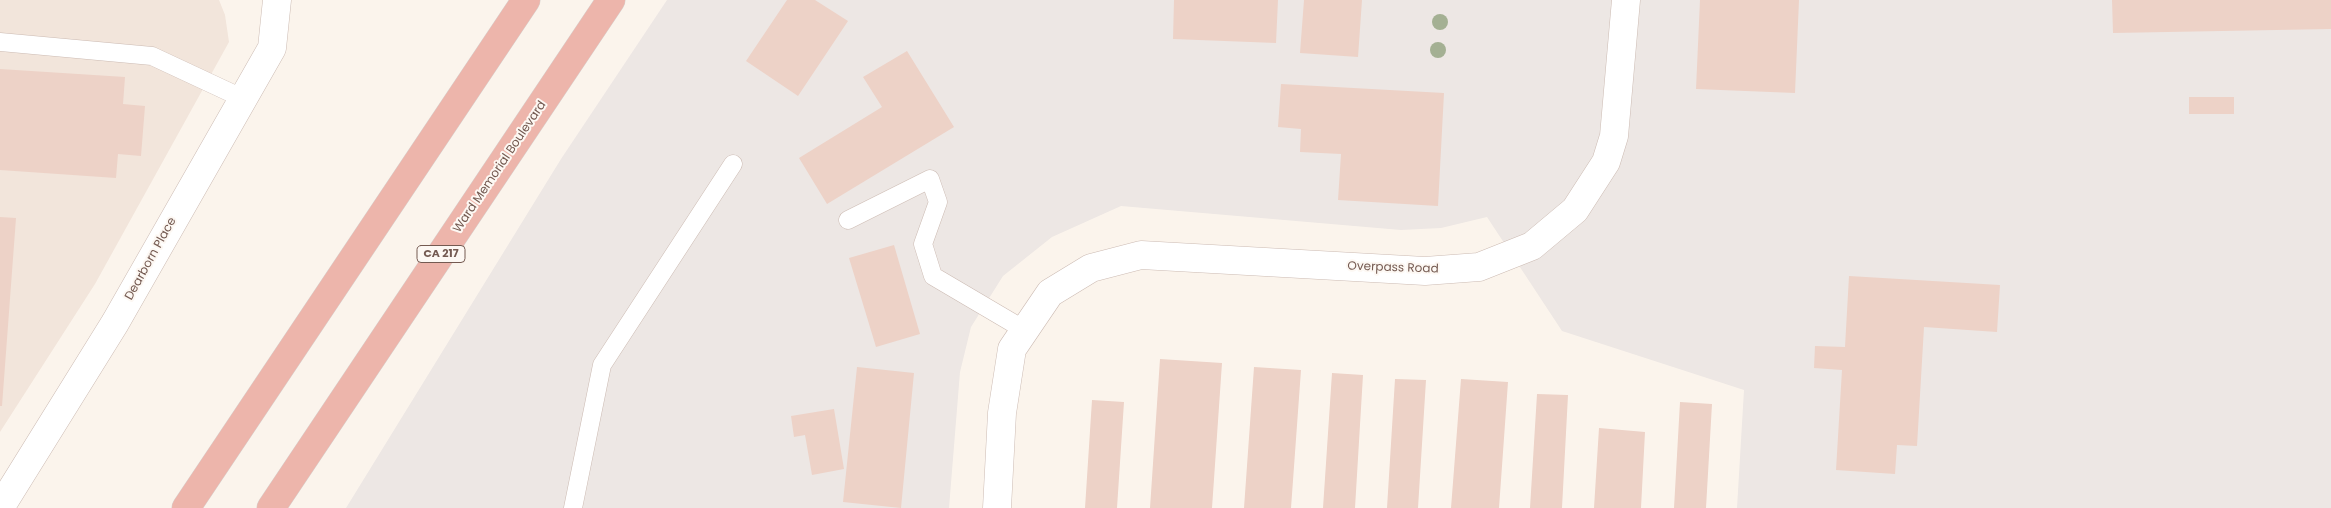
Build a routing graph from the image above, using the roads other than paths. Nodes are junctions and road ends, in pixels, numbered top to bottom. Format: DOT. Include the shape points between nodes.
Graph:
graph roads {
  1 [pos="277,0"];
  2 [pos="526,0"];
  3 [pos="611,0"];
  4 [pos="1626,0"];
  5 [pos="0,42"];
  6 [pos="242,98"];
  7 [pos="732,164"];
  8 [pos="848,220"];
  9 [pos="1018,339"];
  10 [pos="207,476"];
  11 [pos="0,508"];
  12 [pos="177,508"];
  13 [pos="186,508"];
  14 [pos="271,508"];
  15 [pos="574,508"];
  16 [pos="997,508"];
  1 -- 6 [label="street, Dearborn Place" via="272,48"];
  2 -- 10 [label="highway"];
  3 -- 14 [label="highway, Ward Memorial Boulevard / CA 217"];
  4 -- 9 [label="street, Overpass Road" via="1614,136 1606,162 1575,210 1532,246 1479,267 1425,271 1141,255 1091,268 1050,293"];
  5 -- 6 [label="lane" via="152,56"];
  6 -- 11 [label="street, Dearborn Place" via="115,324"];
  7 -- 15 [label="lane" via="602,364"];
  8 -- 9 [label="lane" via="930,179 938,202 923,244 932,276"];
  9 -- 16 [label="street" via="1002,413"];
  10 -- 12 [label="highway"];
  10 -- 13 [label="highway"];
}
